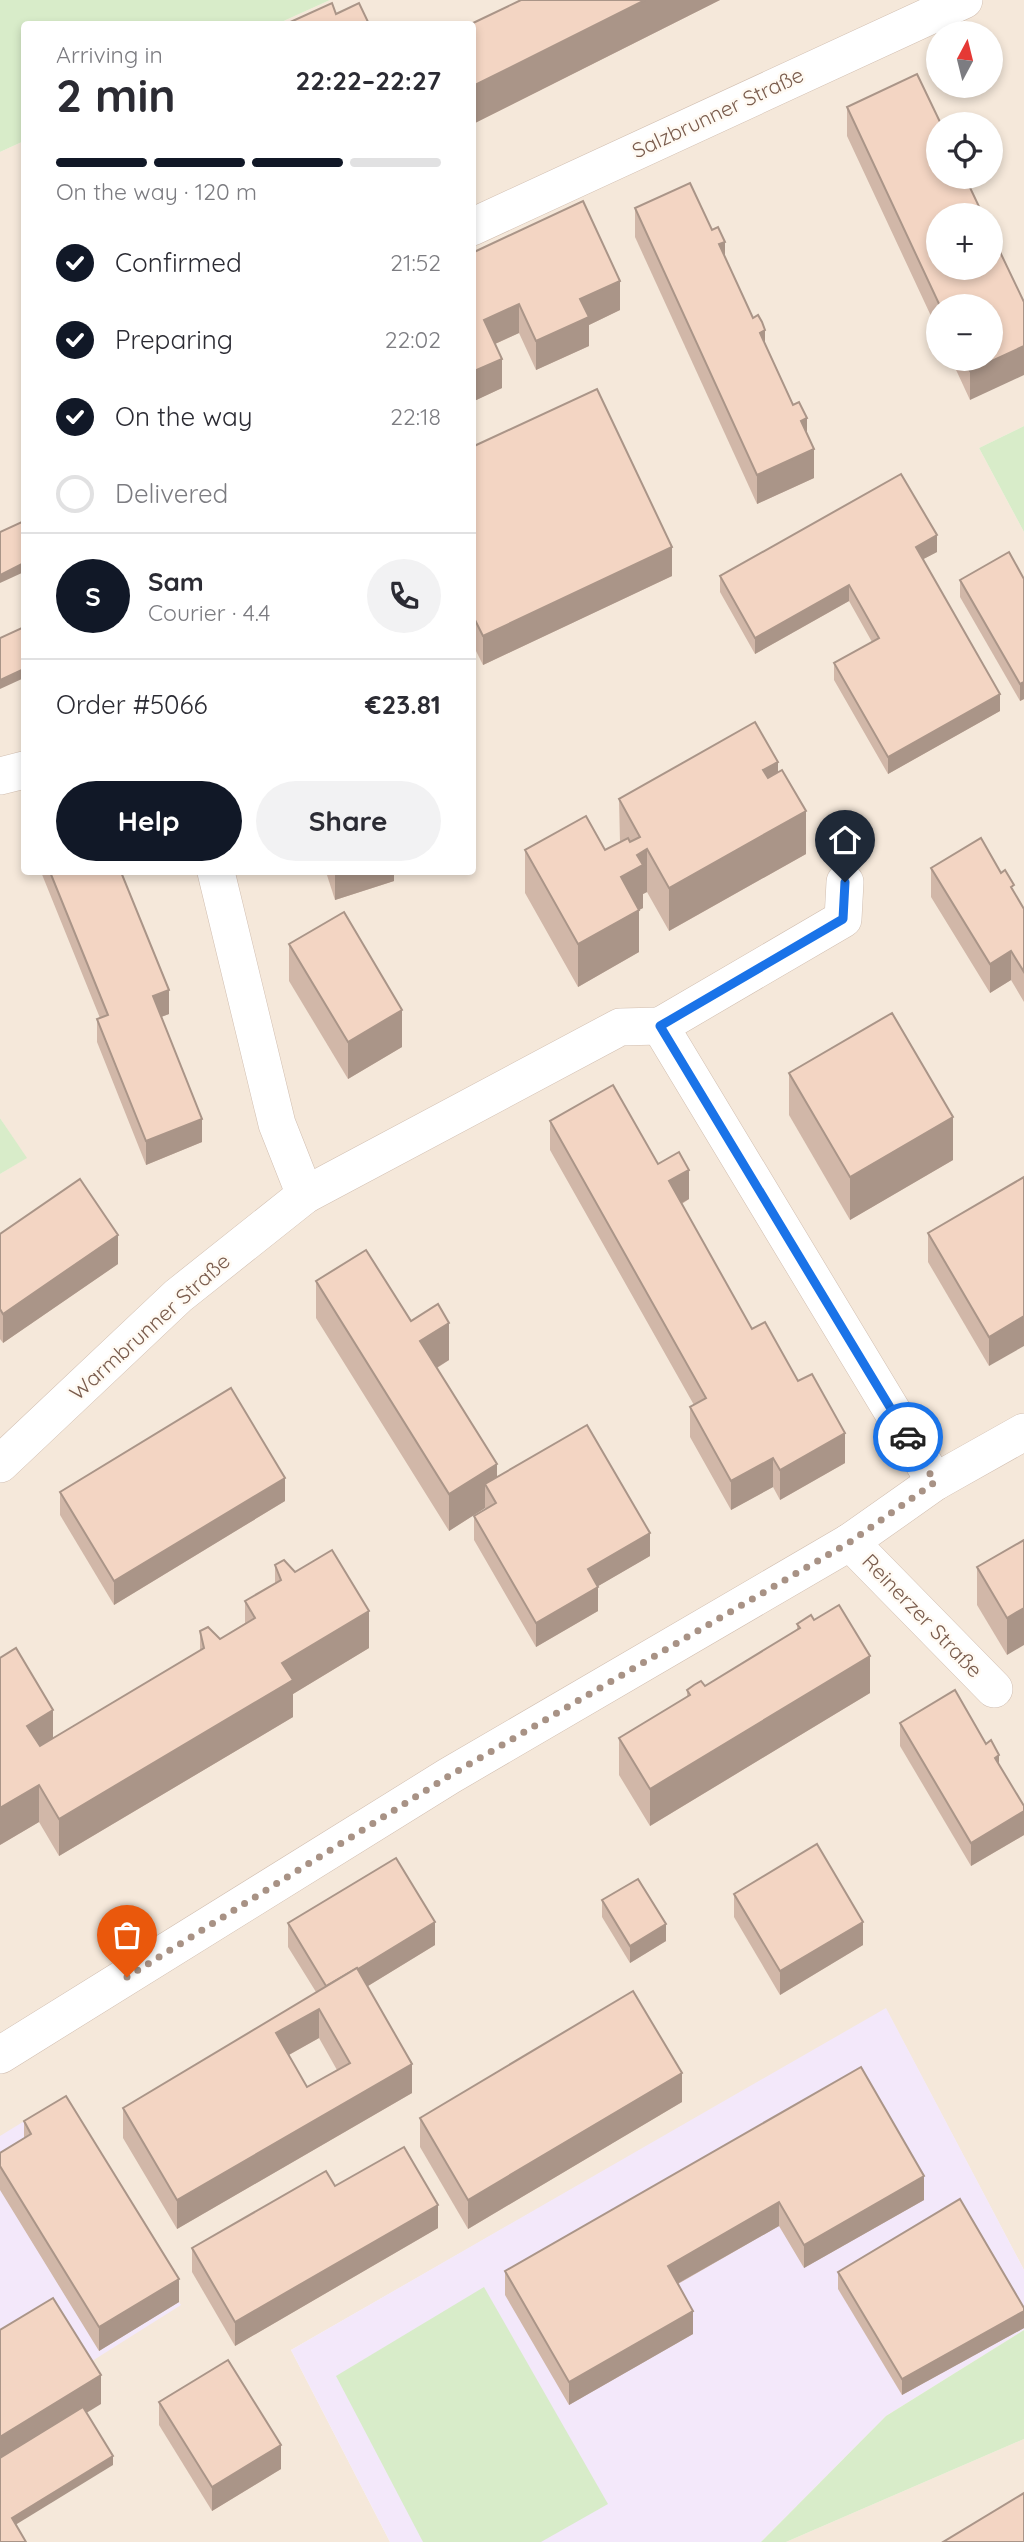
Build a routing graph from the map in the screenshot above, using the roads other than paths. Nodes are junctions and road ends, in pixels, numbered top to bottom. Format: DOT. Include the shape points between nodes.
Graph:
graph roads {
  1 [pos="964,0"];
  2 [pos="476,225"];
  3 [pos="21,771"];
  4 [pos="0,776"];
  5 [pos="217,875"];
  6 [pos="845,882"];
  7 [pos="660,1026"];
  8 [pos="305,1195"];
  9 [pos="1024,1432"];
  10 [pos="0,1464"];
  11 [pos="935,1482"];
  12 [pos="850,1542"];
  13 [pos="994,1689"];
  14 [pos="0,2055"];
  1 -- 2 [label="street, Salzbrunner Straße"];
  3 -- 4 [label="street"];
  5 -- 8 [label="street" via="277,1124"];
  6 -- 7 [label="street" via="843,919"];
  7 -- 8 [label="street, Warmbrunner Straße" via="620,1027"];
  7 -- 11 [label="street"];
  8 -- 10 [label="street, Warmbrunner Straße" via="178,1296"];
  9 -- 11 [label="street, Reinerzer Straße"];
  11 -- 12 [label="street, Reinerzer Straße"];
  12 -- 13 [label="street, Reinerzer Straße"];
  12 -- 14 [label="street, Reinerzer Straße" via="449,1776"];
}
